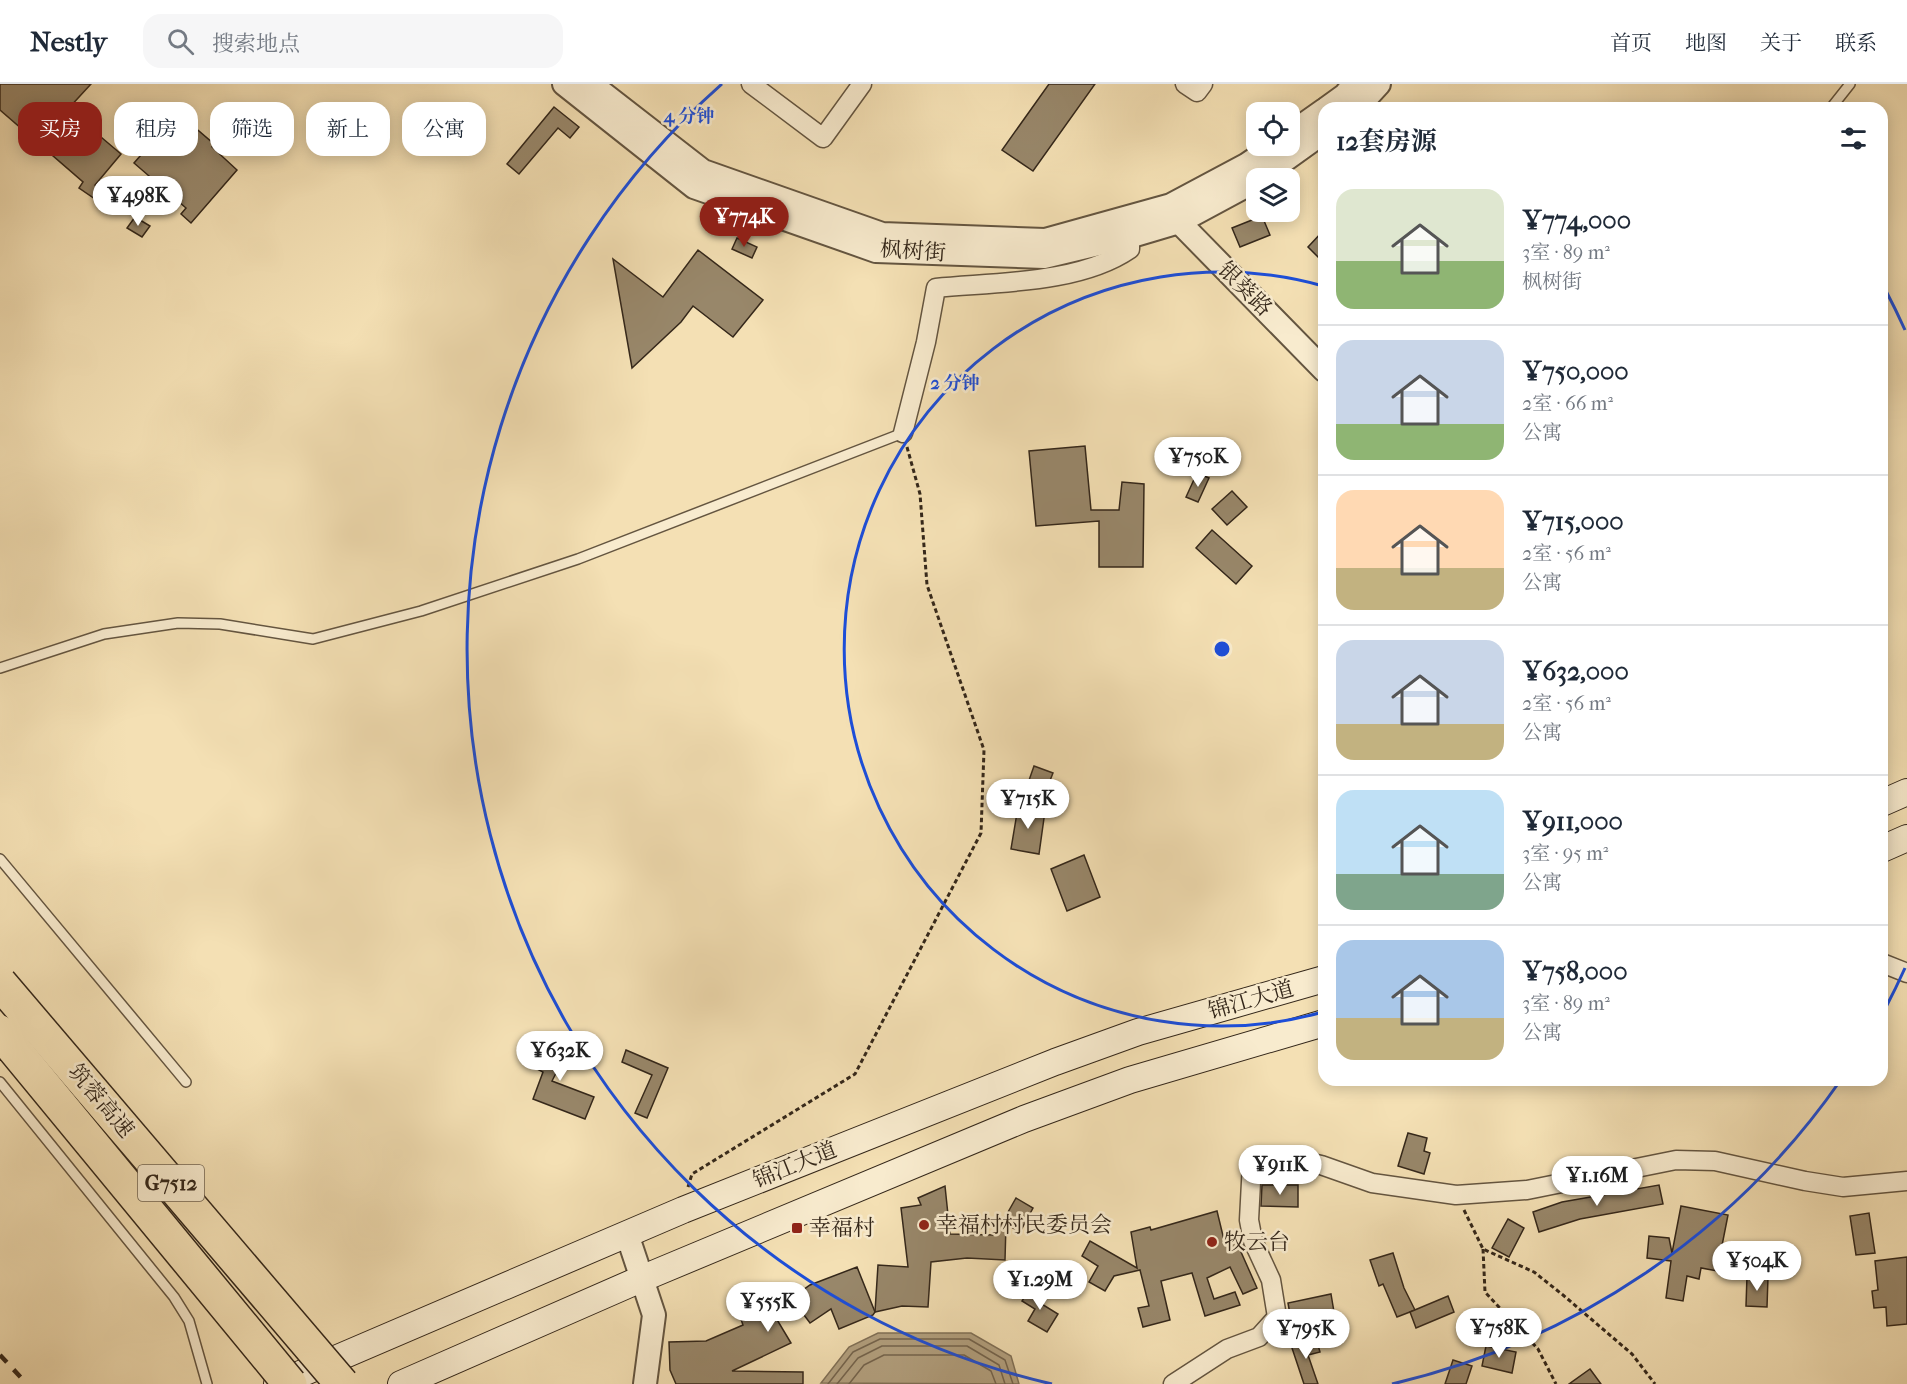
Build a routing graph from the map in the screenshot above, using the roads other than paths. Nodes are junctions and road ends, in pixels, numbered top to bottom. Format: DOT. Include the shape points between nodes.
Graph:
graph roads {
  1 [pos="564,84"];
  2 [pos="591,84"];
  3 [pos="751,84"];
  4 [pos="862,84"];
  5 [pos="1185,84"];
  6 [pos="1203,84"];
  7 [pos="1354,84"];
  8 [pos="1379,84"];
  9 [pos="1850,84"];
  10 [pos="1336,102"];
  11 [pos="1362,102"];
  12 [pos="1836,102"];
  13 [pos="1318,115"];
  14 [pos="1300,127"];
  15 [pos="1318,136"];
  16 [pos="1259,156"];
  17 [pos="1273,168"];
  18 [pos="1246,184"];
  19 [pos="1175,214"];
  20 [pos="1130,227"];
  21 [pos="1318,364"];
  22 [pos="903,433"];
  23 [pos="0,668"];
  24 [pos="1907,792"];
  25 [pos="1888,800"];
  26 [pos="1907,838"];
  27 [pos="1888,846"];
  28 [pos="0,859"];
  29 [pos="1888,965"];
  30 [pos="1907,973"];
  31 [pos="1318,981"];
  32 [pos="0,983"];
  33 [pos="1318,1025"];
  34 [pos="0,1032"];
  35 [pos="0,1082"];
  36 [pos="186,1082"];
  37 [pos="1907,1181"];
  38 [pos="627,1234"];
  39 [pos="641,1280"];
  40 [pos="207,1384"];
  41 [pos="277,1384"];
  42 [pos="290,1384"];
  43 [pos="342,1384"];
  44 [pos="401,1384"];
  45 [pos="645,1384"];
  46 [pos="1173,1384"];
  1 -- 20 [label="street, 枫树街" via="694,187 876,251 1044,257"];
  2 -- 20 [label="street, 枫树街" via="703,171 882,234 1045,240"];
  3 -- 4 [label="street" via="823,138"];
  5 -- 6 [label="street" via="1197,92"];
  7 -- 10 [label="street"];
  8 -- 11 [label="street"];
  9 -- 12 [label="lane"];
  13 -- 14 [label="street"];
  15 -- 17 [label="street, 枫树街"];
  16 -- 19 [label="street, 枫树街"];
  18 -- 19 [label="street, 枫树街"];
  19 -- 20 [label="street, 枫树街"];
  19 -- 21 [label="street, 银葵路"];
  20 -- 22 [label="street" via="1130,249 1059,276 936,288"];
  22 -- 23 [label="lane" via="578,559 422,611 313,639 220,624 178,623 104,634"];
  24 -- 25 [label="main road"];
  26 -- 27 [label="main road"];
  28 -- 36 [label="lane"];
  29 -- 30 [label="street"];
  31 -- 38 [label="main road, 锦江大道" via="1127,1036"];
  32 -- 43 [label="highway, 筑蓉高速 / G7512, bridge"];
  33 -- 39 [label="main road, 锦江大道" via="1130,1080 1024,1119"];
  34 -- 42 [label="highway, 筑蓉高速 / G7512, bridge"];
  35 -- 40 [label="lane" via="174,1298 189,1322"];
  37 -- 46 [label="street" via="1843,1187 1715,1161 1676,1160 1527,1190 1456,1195 1372,1183 1285,1157 1252,1163 1249,1220 1253,1241 1271,1280 1277,1317 1259,1337 1227,1349"];
  38 -- 39 [label="street"];
  38 -- 41 [label="main road, 锦江大道"];
  39 -- 44 [label="main road, 锦江大道"];
  39 -- 45 [label="street" via="654,1316"];
}
